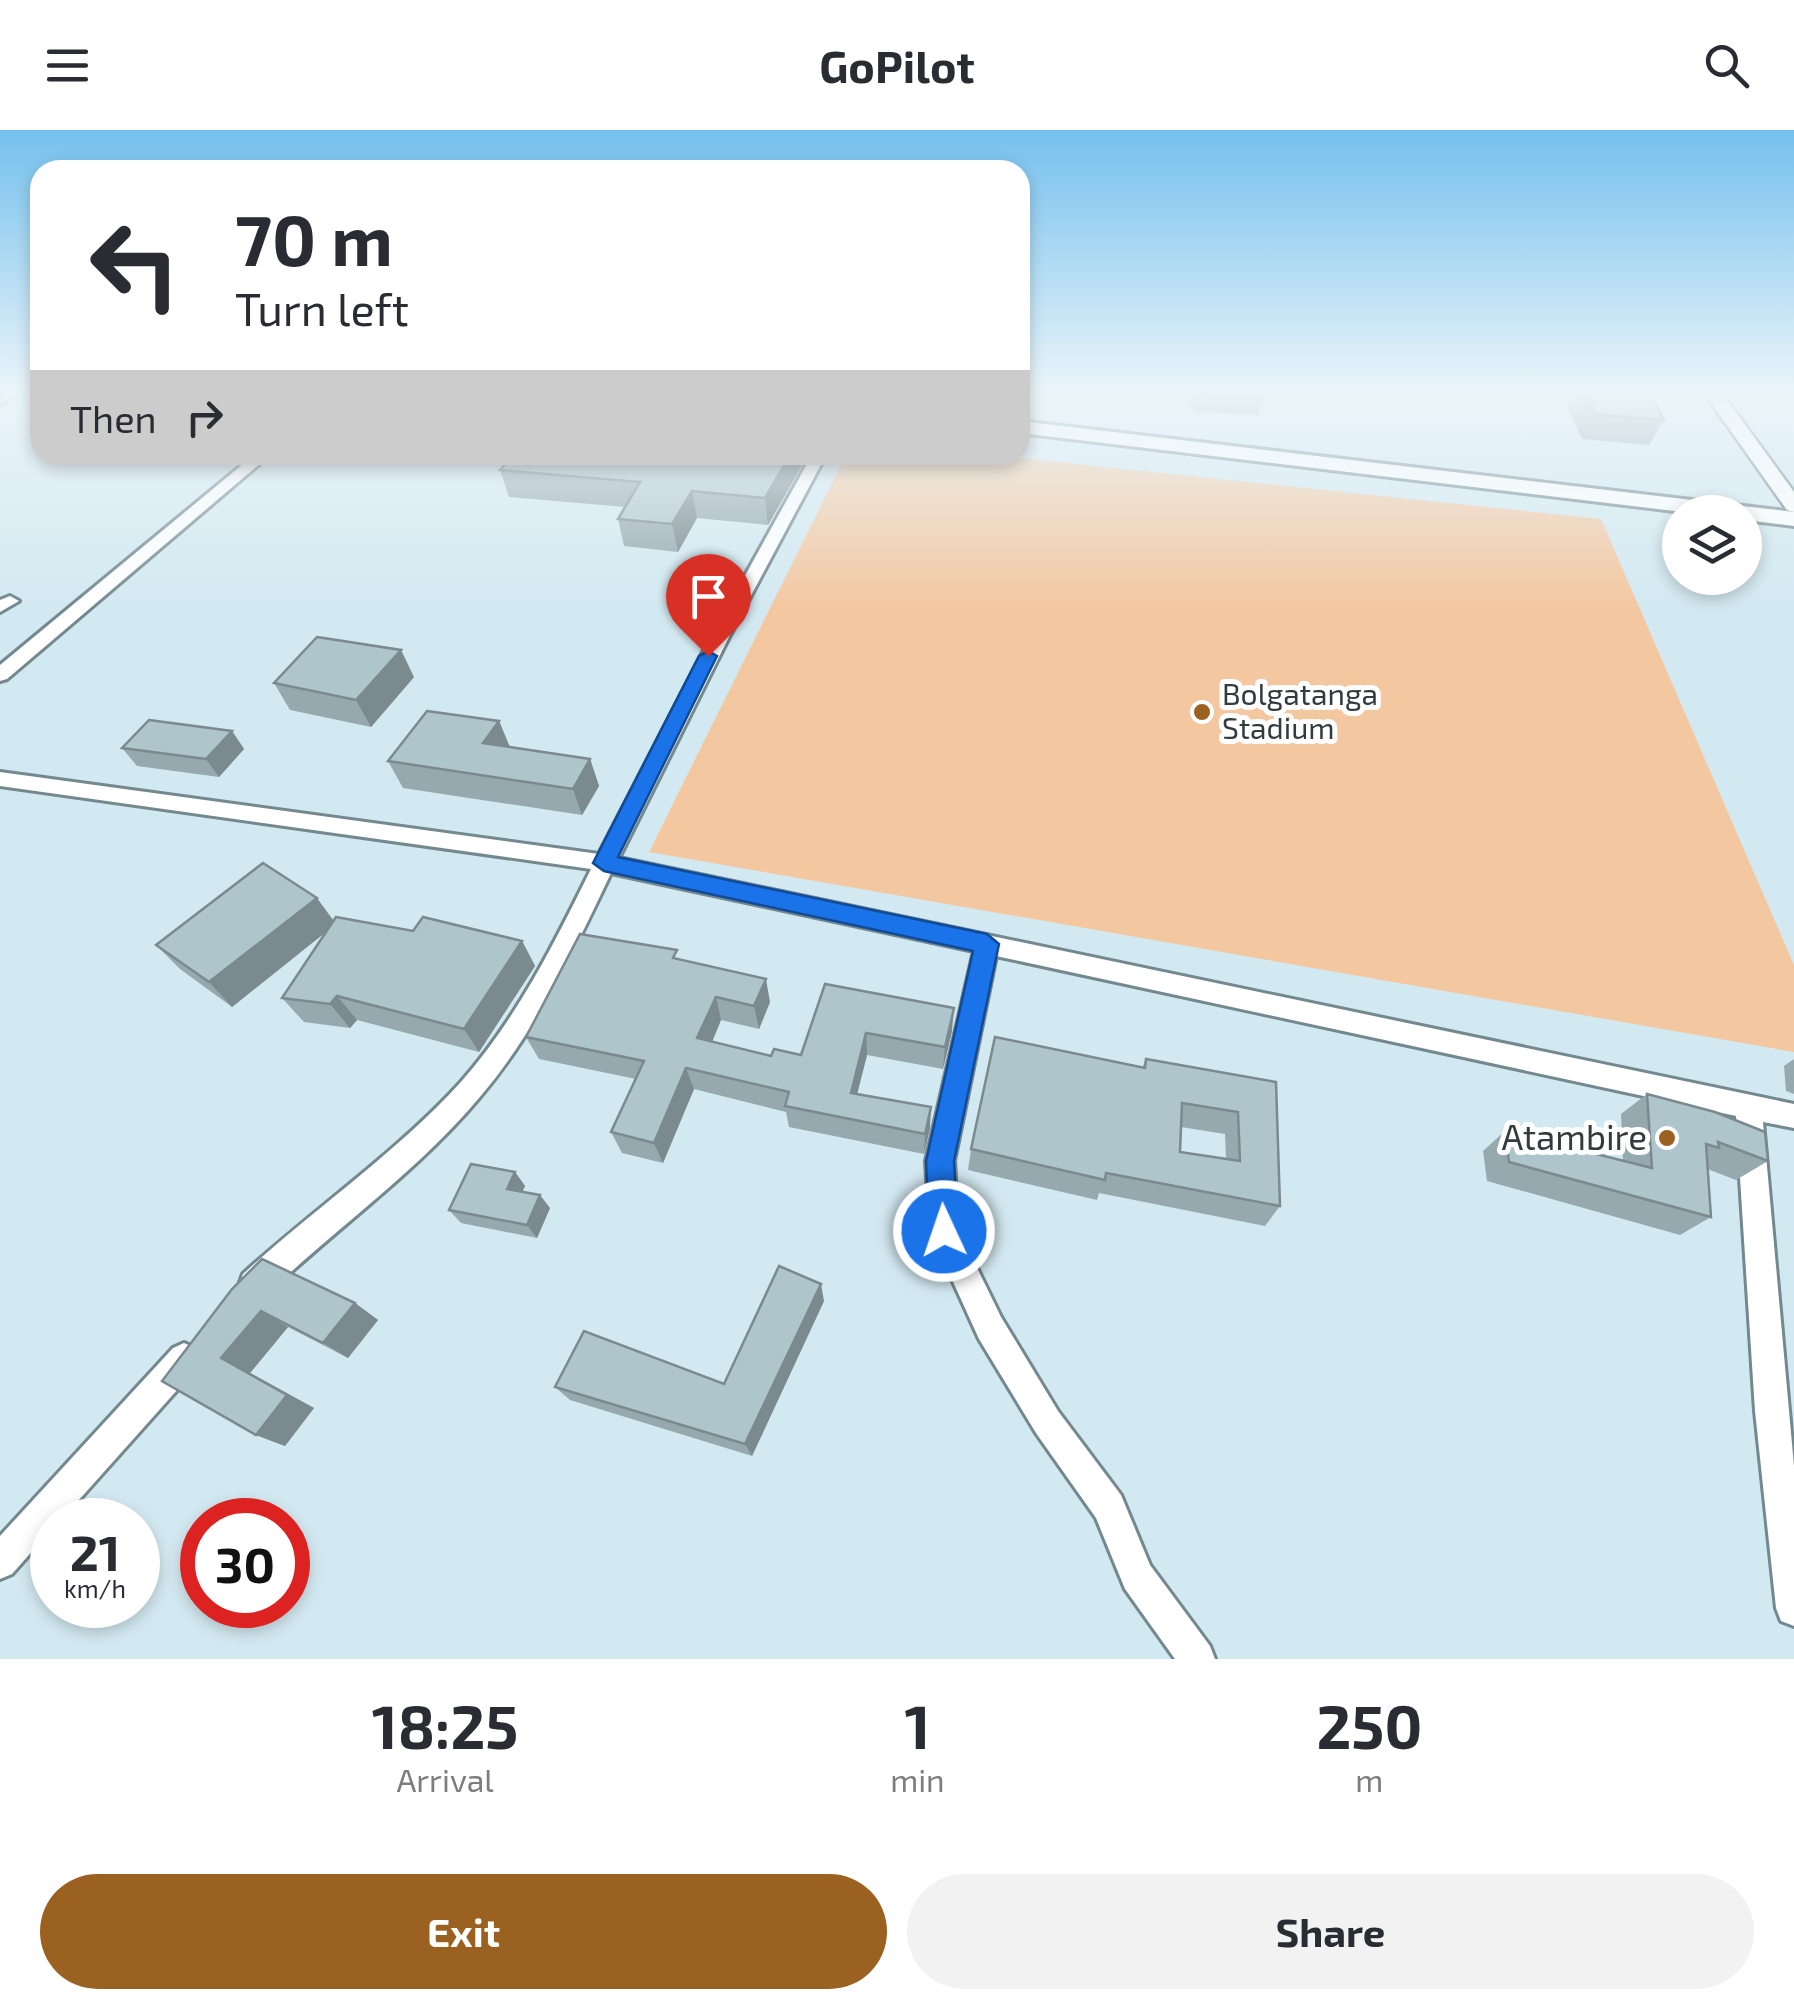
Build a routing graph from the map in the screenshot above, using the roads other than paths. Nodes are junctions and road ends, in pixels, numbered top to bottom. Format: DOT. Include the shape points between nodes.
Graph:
graph roads {
  1 [pos="1326,464"];
  2 [pos="1764,464"];
  3 [pos="250,465"];
  4 [pos="814,465"];
  5 [pos="1794,506"];
  6 [pos="1794,520"];
  7 [pos="0,676"];
  8 [pos="2,782"];
  9 [pos="604,863"];
  10 [pos="987,944"];
  11 [pos="1749,1106"];
  12 [pos="1794,1116"];
  13 [pos="229,1309"];
  14 [pos="204,1336"];
  15 [pos="0,1562"];
  16 [pos="1794,1608"];
  17 [pos="1197,1659"];
  1 -- 6 [label="main road"];
  2 -- 5 [label="street"];
  3 -- 7 [label="street"];
  4 -- 9 [label="street"];
  8 -- 9 [label="street"];
  9 -- 10 [label="street"];
  9 -- 13 [label="street" via="516,1024 469,1091"];
  10 -- 11 [label="street"];
  10 -- 17 [label="street" via="940,1161 944,1231 1018,1375 1109,1507 1137,1577"];
  11 -- 12 [label="street"];
  11 -- 16 [label="street" via="1771,1412"];
  14 -- 15 [label="street"];
}
